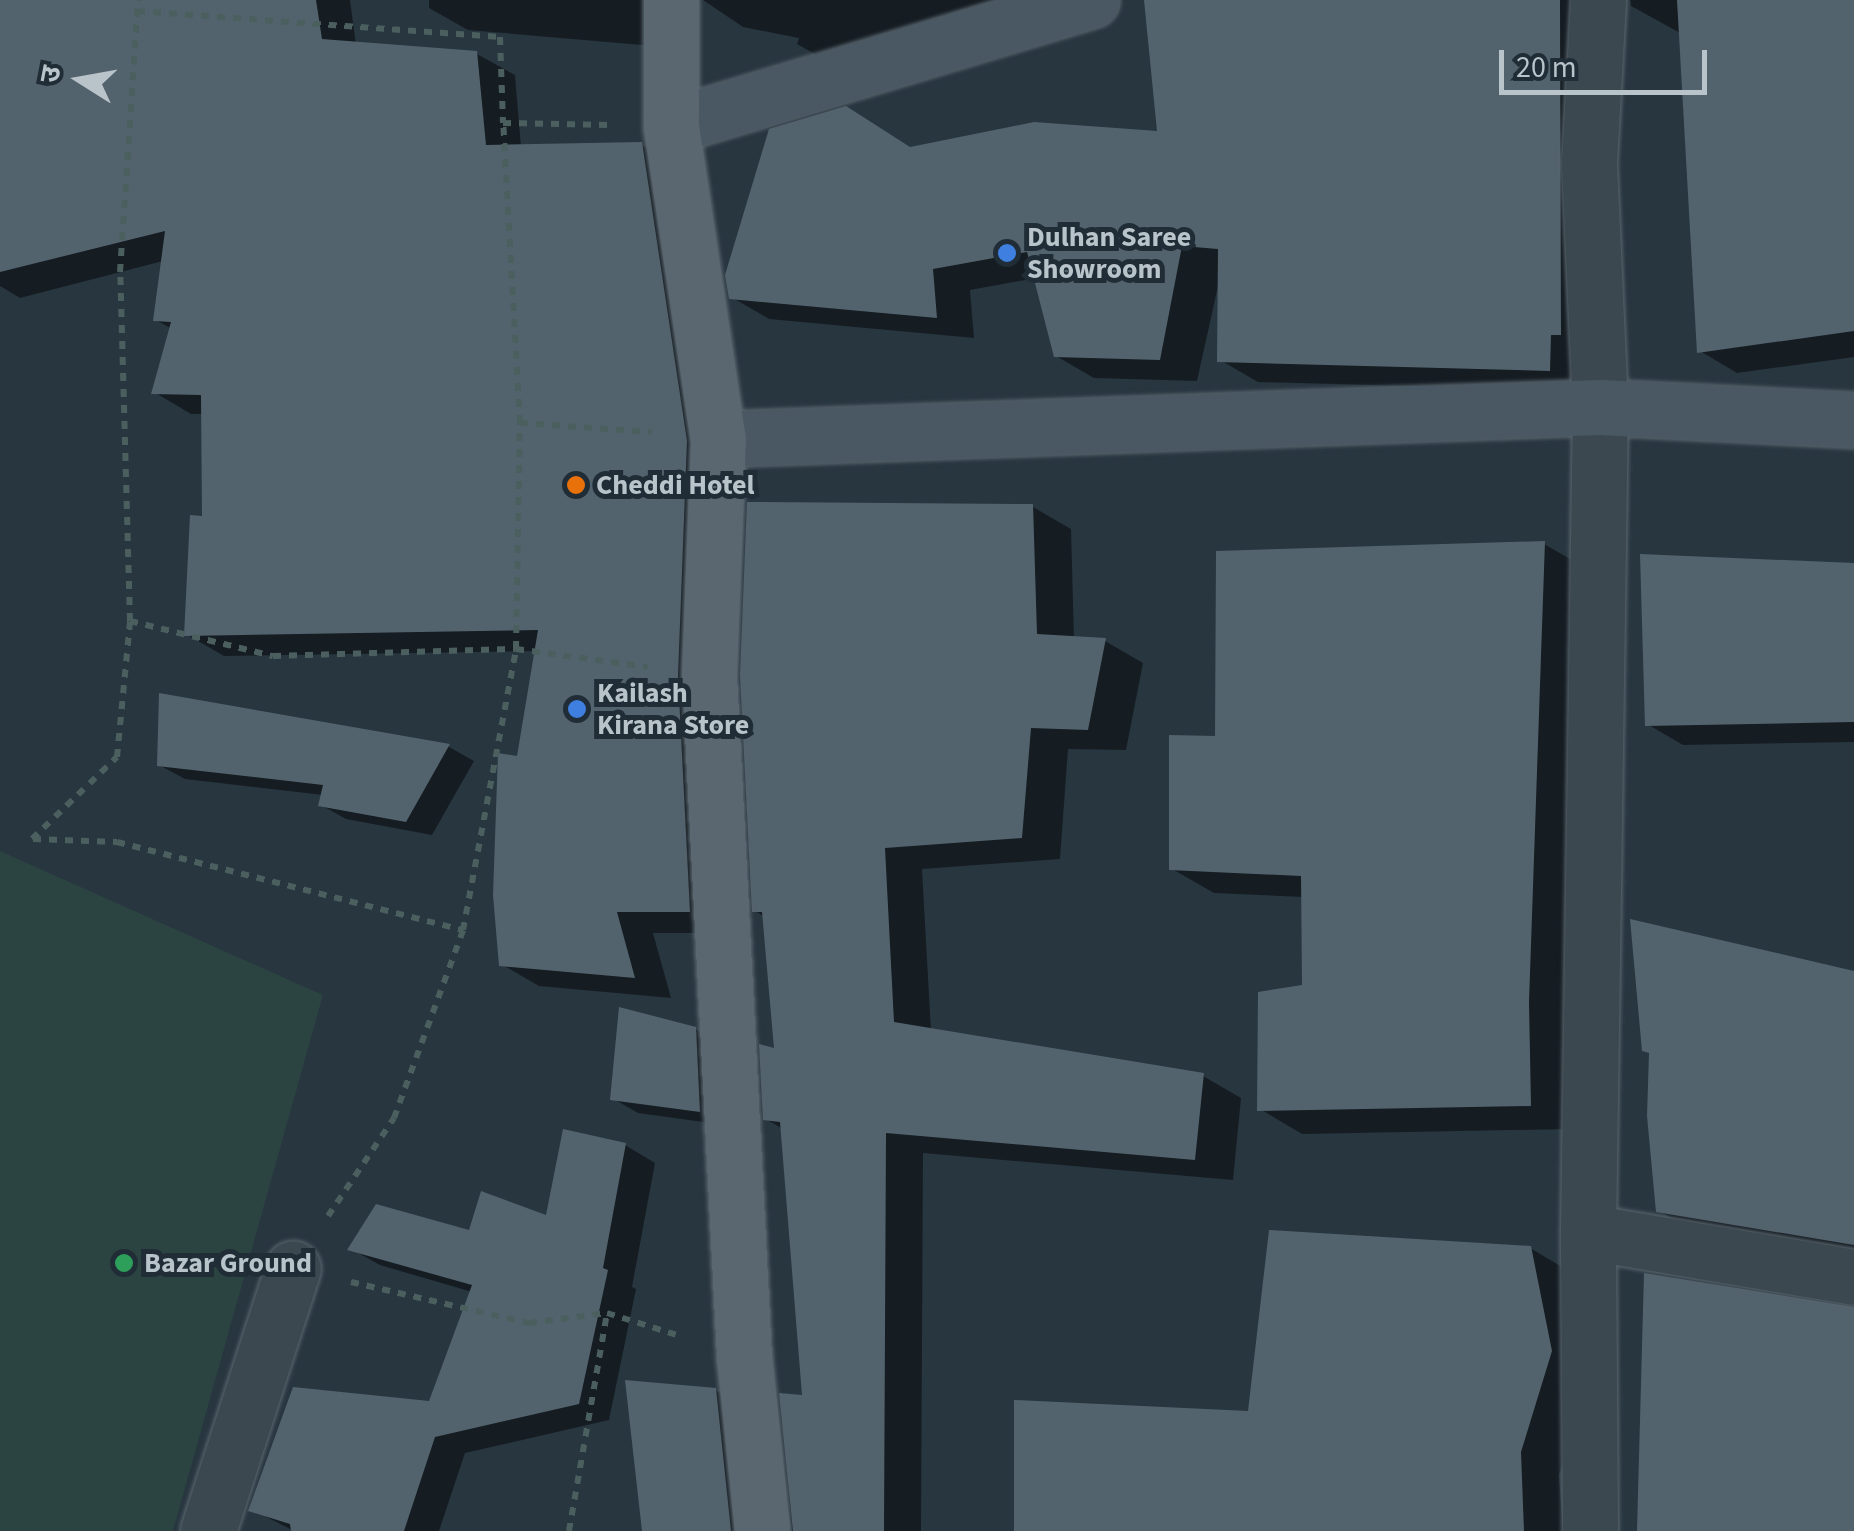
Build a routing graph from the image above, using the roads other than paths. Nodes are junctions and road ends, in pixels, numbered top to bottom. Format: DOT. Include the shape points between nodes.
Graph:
graph roads {
  1 [pos="670,0"];
  2 [pos="1092,0"];
  3 [pos="1598,0"];
  4 [pos="671,126"];
  5 [pos="1600,407"];
  6 [pos="1854,420"];
  7 [pos="718,440"];
  8 [pos="1588,1232"];
  9 [pos="294,1268"];
  10 [pos="1854,1277"];
  11 [pos="208,1531"];
  12 [pos="762,1531"];
  13 [pos="1590,1531"];
  1 -- 4 [label="main road"];
  2 -- 4 [label="main road"];
  3 -- 5 [label="street" via="1589,162"];
  4 -- 7 [label="main road"];
  5 -- 6 [label="main road"];
  5 -- 7 [label="main road"];
  5 -- 8 [label="street"];
  7 -- 12 [label="main road" via="708,674 744,1356"];
  8 -- 10 [label="street"];
  8 -- 13 [label="street"];
  9 -- 11 [label="street"];
}
